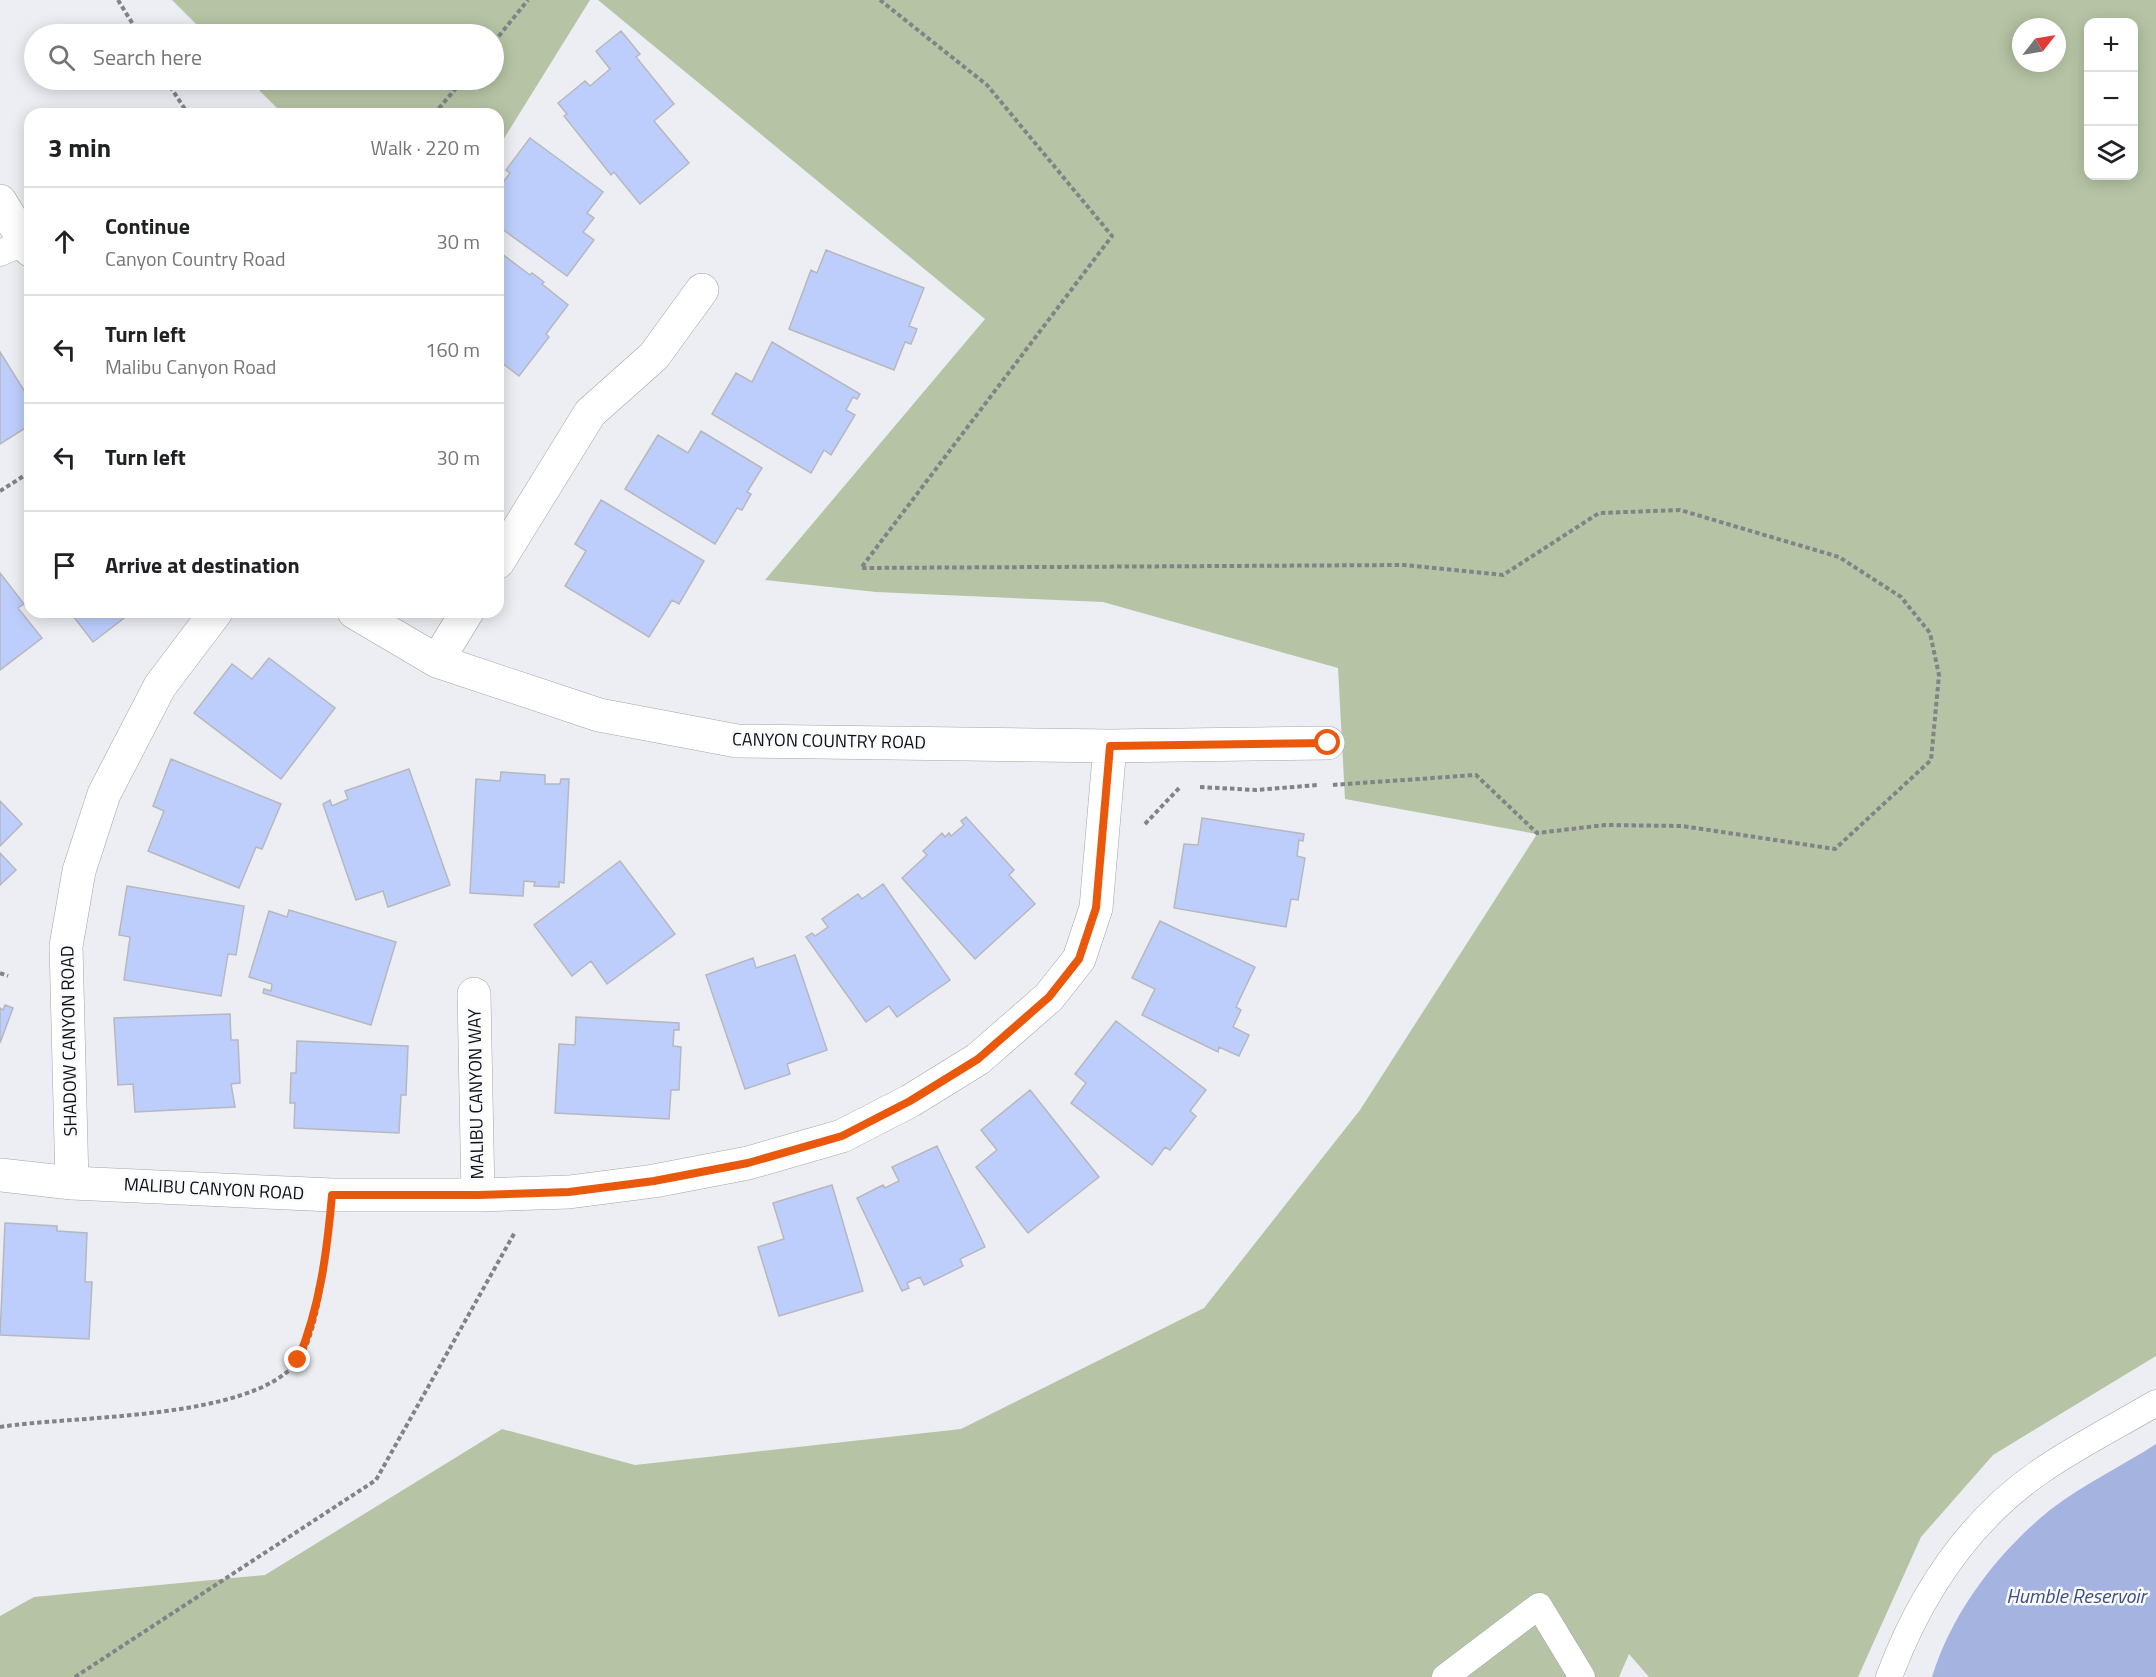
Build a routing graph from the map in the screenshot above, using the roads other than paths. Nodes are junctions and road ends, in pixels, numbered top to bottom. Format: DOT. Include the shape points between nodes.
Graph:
graph roads {
  1 [pos="0,201"];
  2 [pos="18,248"];
  3 [pos="702,290"];
  4 [pos="504,552"];
  5 [pos="211,618"];
  6 [pos="364,618"];
  7 [pos="463,618"];
  8 [pos="437,661"];
  9 [pos="1328,743"];
  10 [pos="1110,746"];
  11 [pos="474,994"];
  12 [pos="0,1175"];
  13 [pos="72,1183"];
  14 [pos="478,1195"];
  15 [pos="2156,1403"];
  16 [pos="1445,1677"];
  17 [pos="1582,1677"];
  18 [pos="1889,1677"];
  1 -- 2 [label="street"];
  3 -- 4 [label="street" via="654,356 590,413"];
  5 -- 13 [label="street, SHADOW CANYON ROAD" via="160,686 104,794 79,871 66,946"];
  6 -- 8 [label="street, CANYON COUNTRY ROAD"];
  7 -- 8 [label="street"];
  8 -- 10 [label="street, CANYON COUNTRY ROAD" via="598,715 737,741"];
  9 -- 10 [label="street, CANYON COUNTRY ROAD"];
  10 -- 14 [label="street, MALIBU CANYON ROAD" via="1096,908 1079,959 1049,997 978,1059 910,1101 842,1136 748,1163 569,1192"];
  11 -- 14 [label="street, MALIBU CANYON WAY"];
  12 -- 13 [label="street, MALIBU CANYON ROAD"];
  13 -- 14 [label="street, MALIBU CANYON ROAD" via="332,1195"];
  15 -- 18 [label="lane" via="2038,1474 1988,1517 1941,1571 1906,1632"];
  16 -- 17 [label="lane" via="1539,1606"];
}
